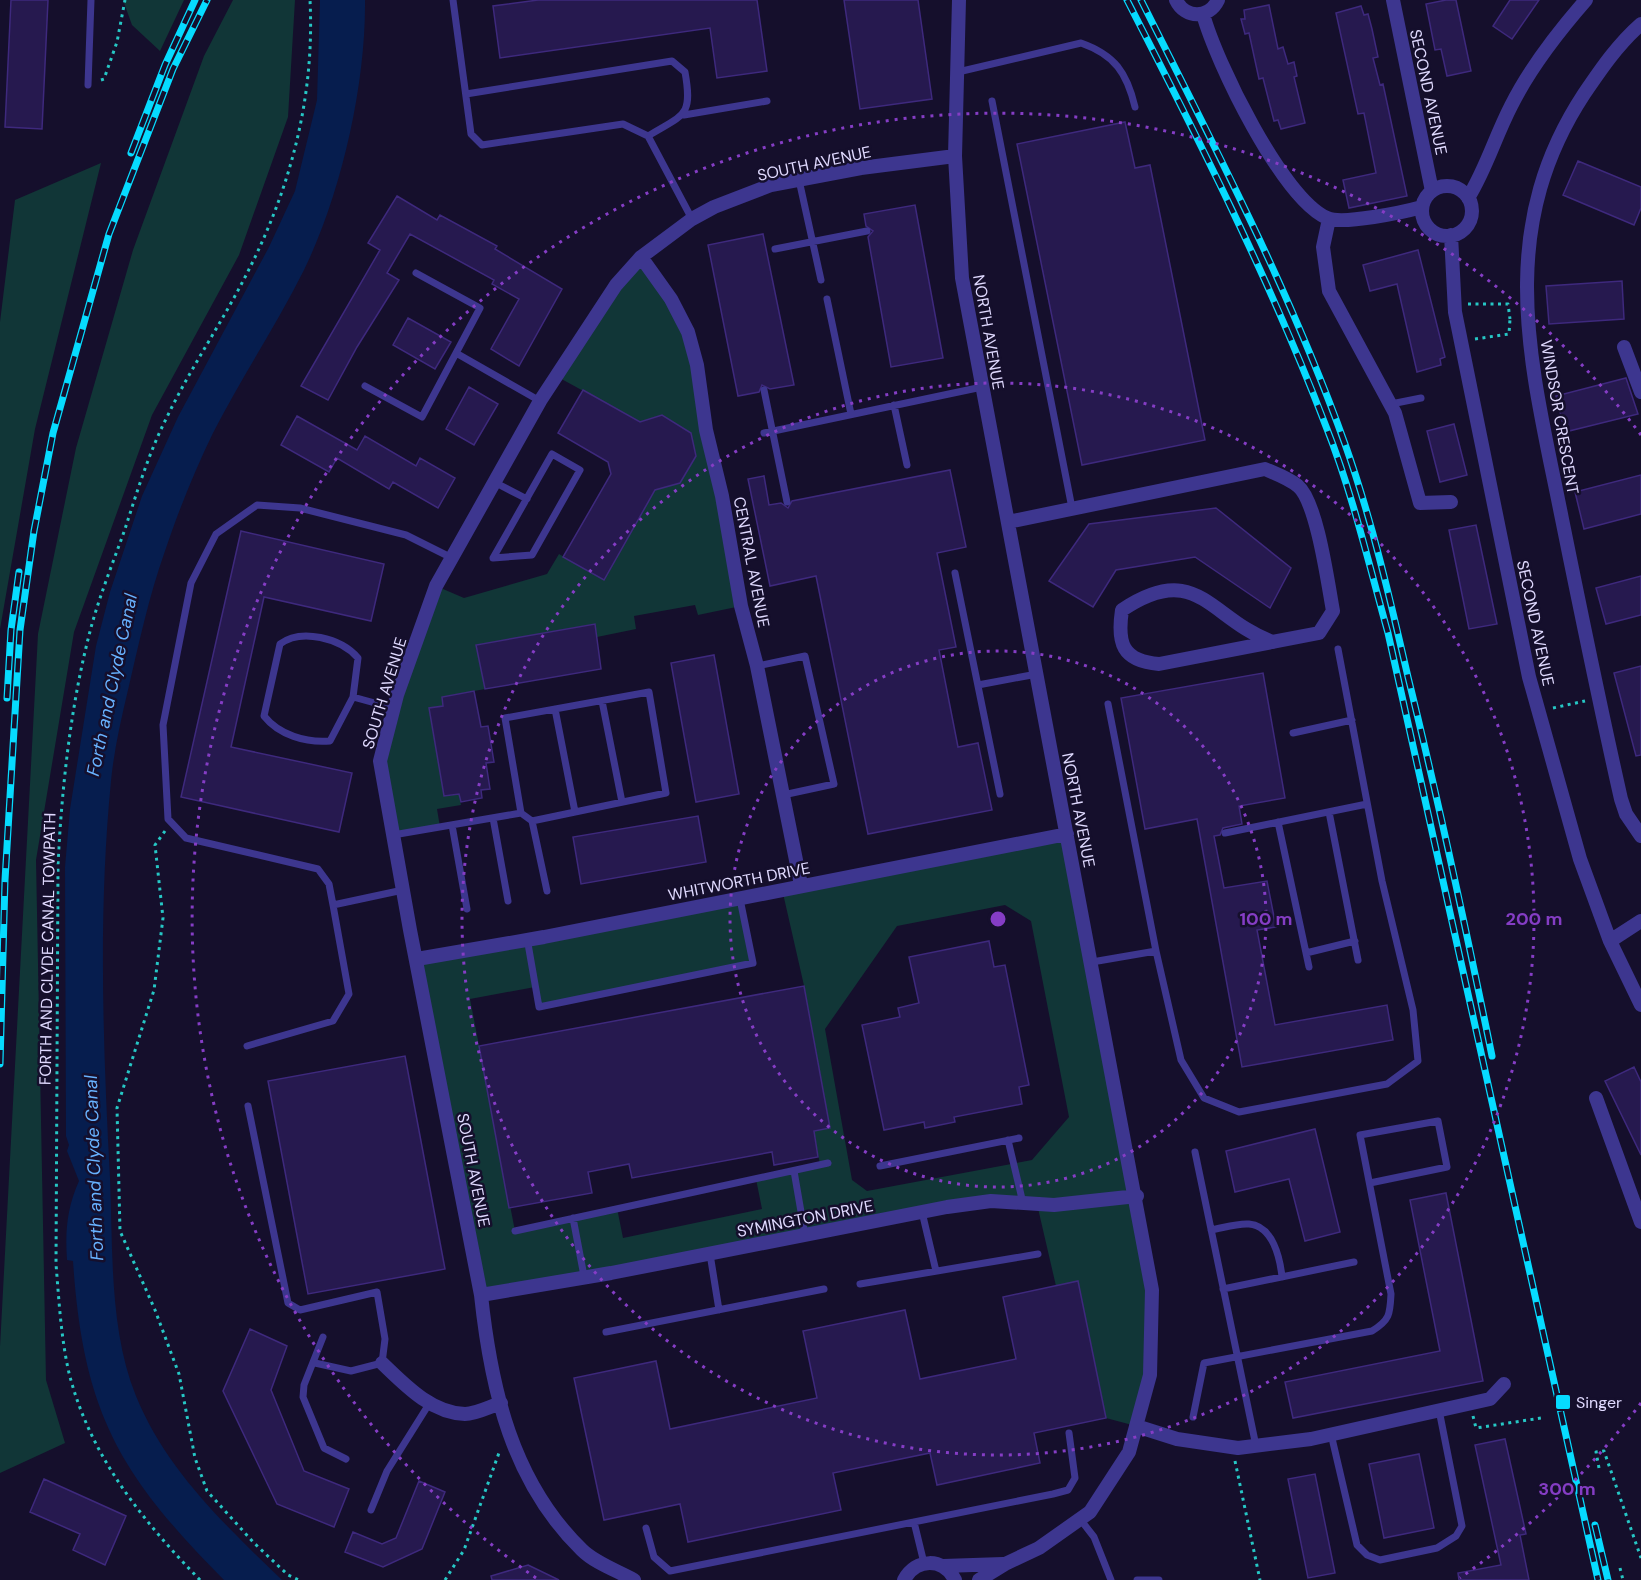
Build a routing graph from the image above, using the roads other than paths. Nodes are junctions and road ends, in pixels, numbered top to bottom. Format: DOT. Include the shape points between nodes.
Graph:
graph roads {
  1 [pos="91,0"];
  2 [pos="453,0"];
  3 [pos="959,0"];
  4 [pos="1176,0"];
  5 [pos="1218,0"];
  6 [pos="1393,0"];
  7 [pos="1586,0"];
  8 [pos="1203,14"];
  9 [pos="1641,24"];
  10 [pos="958,72"];
  11 [pos="88,85"];
  12 [pos="466,94"];
  13 [pos="766,101"];
  14 [pos="992,101"];
  15 [pos="1135,107"];
  16 [pos="684,115"];
  17 [pos="648,136"];
  18 [pos="955,156"];
  19 [pos="799,180"];
  20 [pos="1432,191"];
  21 [pos="1468,198"];
  22 [pos="1422,207"];
  23 [pos="693,219"];
  24 [pos="1329,219"];
  25 [pos="867,231"];
  26 [pos="1451,235"];
  27 [pos="812,241"];
  28 [pos="775,249"];
  29 [pos="641,257"];
  30 [pos="416,273"];
  31 [pos="821,280"];
  32 [pos="827,299"];
  33 [pos="1624,347"];
  34 [pos="456,353"];
  35 [pos="365,386"];
  36 [pos="982,387"];
  37 [pos="764,390"];
  38 [pos="1641,392"];
  39 [pos="1421,398"];
  40 [pos="540,401"];
  41 [pos="1391,404"];
  42 [pos="894,405"];
  43 [pos="851,414"];
  44 [pos="774,431"];
  45 [pos="764,433"];
  46 [pos="907,465"];
  47 [pos="494,482"];
  48 [pos="527,499"];
  49 [pos="788,502"];
  50 [pos="1451,502"];
  51 [pos="1072,508"];
  52 [pos="1008,522"];
  53 [pos="450,557"];
  54 [pos="955,573"];
  55 [pos="1273,642"];
  56 [pos="1338,649"];
  57 [pos="757,666"];
  58 [pos="1037,674"];
  59 [pos="978,685"];
  60 [pos="353,697"];
  61 [pos="602,701"];
  62 [pos="1108,704"];
  63 [pos="393,708"];
  64 [pos="555,710"];
  65 [pos="1352,720"];
  66 [pos="1293,733"];
  67 [pos="1000,794"];
  68 [pos="783,795"];
  69 [pos="622,802"];
  70 [pos="1367,804"];
  71 [pos="575,812"];
  72 [pos="1329,812"];
  73 [pos="521,813"];
  74 [pos="493,818"];
  75 [pos="532,821"];
  76 [pos="1278,822"];
  77 [pos="452,825"];
  78 [pos="1225,833"];
  79 [pos="1067,834"];
  80 [pos="393,835"];
  81 [pos="1641,836"];
  82 [pos="801,885"];
  83 [pos="403,890"];
  84 [pos="547,891"];
  85 [pos="740,897"];
  86 [pos="508,901"];
  87 [pos="333,905"];
  88 [pos="467,909"];
  89 [pos="1641,921"];
  90 [pos="527,938"];
  91 [pos="1355,941"];
  92 [pos="1610,941"];
  93 [pos="1156,951"];
  94 [pos="1306,953"];
  95 [pos="417,959"];
  96 [pos="1358,960"];
  97 [pos="1092,962"];
  98 [pos="1309,967"];
  99 [pos="1641,1005"];
  100 [pos="247,1046"];
  101 [pos="1596,1098"];
  102 [pos="248,1106"];
  103 [pos="1019,1138"];
  104 [pos="1008,1140"];
  105 [pos="1195,1152"];
  106 [pos="828,1163"];
  107 [pos="880,1166"];
  108 [pos="794,1171"];
  109 [pos="1370,1183"];
  110 [pos="1137,1196"];
  111 [pos="1023,1203"];
  112 [pos="922,1212"];
  113 [pos="573,1218"];
  114 [pos="1641,1222"];
  115 [pos="1211,1230"];
  116 [pos="515,1231"];
  117 [pos="805,1235"];
  118 [pos="710,1254"];
  119 [pos="1038,1254"];
  120 [pos="1354,1262"];
  121 [pos="936,1271"];
  122 [pos="584,1276"];
  123 [pos="1282,1277"];
  124 [pos="860,1284"];
  125 [pos="824,1289"];
  126 [pos="1223,1289"];
  127 [pos="481,1295"];
  128 [pos="719,1310"];
  129 [pos="606,1332"];
  130 [pos="323,1337"];
  131 [pos="1237,1355"];
  132 [pos="315,1363"];
  133 [pos="382,1363"];
  134 [pos="1504,1384"];
  135 [pos="501,1403"];
  136 [pos="429,1404"];
  137 [pos="1439,1410"];
  138 [pos="1193,1417"];
  139 [pos="1136,1426"];
  140 [pos="1069,1434"];
  141 [pos="1331,1434"];
  142 [pos="1256,1446"];
  143 [pos="346,1459"];
  144 [pos="371,1510"];
  145 [pos="1080,1519"];
  146 [pos="914,1522"];
  147 [pos="646,1528"];
  148 [pos="924,1563"];
  149 [pos="1005,1564"];
  150 [pos="943,1566"];
  151 [pos="906,1576"];
  152 [pos="634,1580"];
  153 [pos="891,1580"];
  154 [pos="955,1580"];
  155 [pos="979,1580"];
  156 [pos="1111,1580"];
  157 [pos="1137,1580"];
  158 [pos="1159,1580"];
  1 -- 11 [label="lane"];
  2 -- 12 [label="lane"];
  3 -- 10 [label="street, NORTH AVENUE"];
  4 -- 8 [label="street" via="1190,14"];
  5 -- 8 [label="street"];
  6 -- 20 [label="street, SECOND AVENUE"];
  7 -- 21 [label="street" via="1556,35 1511,105 1481,178"];
  8 -- 24 [label="street" via="1217,57 1285,180 1306,204"];
  9 -- 81 [label="street, WINDSOR CRESCENT" via="1608,59 1563,126 1528,242 1527,317 1530,355 1599,699 1621,799"];
  10 -- 15 [label="lane" via="1081,43 1114,62 1125,74"];
  10 -- 18 [label="street, NORTH AVENUE"];
  12 -- 16 [label="lane" via="672,61 685,72 690,99"];
  12 -- 17 [label="lane" via="471,134 482,145 623,124"];
  13 -- 16 [label="lane"];
  14 -- 51 [label="lane"];
  16 -- 17 [label="lane"];
  17 -- 23 [label="lane"];
  18 -- 19 [label="street, SOUTH AVENUE"];
  18 -- 36 [label="street, NORTH AVENUE" via="962,278"];
  19 -- 23 [label="street, SOUTH AVENUE" via="771,185"];
  19 -- 27 [label="lane"];
  20 -- 21 [label="street" via="1454,188"];
  20 -- 22 [label="street"];
  21 -- 26 [label="street" via="1469,221"];
  22 -- 24 [label="street" via="1388,215"];
  22 -- 26 [label="street" via="1431,231"];
  23 -- 29 [label="street, SOUTH AVENUE"];
  24 -- 41 [label="street" via="1323,247 1329,291"];
  25 -- 27 [label="lane"];
  26 -- 92 [label="street, SECOND AVENUE" via="1461,340 1530,677 1580,859"];
  27 -- 28 [label="lane"];
  27 -- 31 [label="lane"];
  29 -- 40 [label="street, SOUTH AVENUE" via="616,285"];
  29 -- 57 [label="street, CENTRAL AVENUE" via="671,299 688,332 741,606"];
  30 -- 34 [label="lane" via="480,308"];
  32 -- 43 [label="lane"];
  33 -- 38 [label="street"];
  34 -- 35 [label="lane" via="422,417"];
  34 -- 40 [label="lane"];
  36 -- 42 [label="lane"];
  36 -- 52 [label="street, NORTH AVENUE"];
  37 -- 44 [label="lane"];
  39 -- 41 [label="lane"];
  40 -- 47 [label="street, SOUTH AVENUE"];
  41 -- 50 [label="street" via="1420,503"];
  42 -- 43 [label="lane"];
  42 -- 46 [label="lane"];
  43 -- 44 [label="lane"];
  44 -- 45 [label="lane"];
  44 -- 49 [label="lane"];
  47 -- 48 [label="lane"];
  47 -- 53 [label="street, SOUTH AVENUE"];
  48 -- 48 [label="lane" via="552,454 580,470 532,555 493,558"];
  51 -- 52 [label="street"];
  51 -- 55 [label="street" via="1264,470 1300,487 1310,504 1333,611 1319,633"];
  52 -- 58 [label="street, NORTH AVENUE"];
  53 -- 63 [label="street, SOUTH AVENUE"];
  53 -- 87 [label="lane" via="406,535 300,508 257,505 216,534 191,583 163,725 168,819 186,838 318,869 329,884"];
  54 -- 59 [label="lane"];
  55 -- 55 [label="street" via="1252,635 1196,593 1178,589 1142,597 1122,609 1118,633 1127,652 1140,662 1159,664"];
  56 -- 65 [label="lane"];
  57 -- 68 [label="street, CENTRAL AVENUE"];
  57 -- 68 [label="lane" via="805,656 834,784"];
  58 -- 59 [label="lane"];
  58 -- 79 [label="street, NORTH AVENUE"];
  59 -- 67 [label="lane"];
  60 -- 60 [label="lane" via="330,741 316,742 274,729 264,716 280,644 290,637 305,634 349,648 358,658"];
  60 -- 63 [label="lane"];
  61 -- 64 [label="lane"];
  61 -- 69 [label="lane"];
  61 -- 69 [label="lane" via="649,692 666,793"];
  62 -- 93 [label="lane"];
  63 -- 80 [label="street, SOUTH AVENUE" via="380,761"];
  64 -- 71 [label="lane"];
  64 -- 73 [label="lane" via="505,718"];
  65 -- 66 [label="lane"];
  65 -- 70 [label="lane"];
  68 -- 82 [label="street, CENTRAL AVENUE"];
  69 -- 71 [label="lane"];
  70 -- 72 [label="lane"];
  70 -- 93 [label="lane" via="1413,1011 1418,1061 1387,1084 1239,1112 1204,1098 1181,1060"];
  71 -- 75 [label="lane"];
  72 -- 76 [label="lane"];
  72 -- 91 [label="lane"];
  73 -- 74 [label="lane"];
  73 -- 75 [label="lane"];
  74 -- 77 [label="lane"];
  74 -- 86 [label="lane"];
  75 -- 84 [label="lane"];
  76 -- 78 [label="lane"];
  76 -- 94 [label="lane"];
  77 -- 80 [label="lane"];
  77 -- 88 [label="lane"];
  79 -- 82 [label="street, WHITWORTH DRIVE"];
  79 -- 97 [label="street, NORTH AVENUE"];
  80 -- 83 [label="street, SOUTH AVENUE"];
  82 -- 85 [label="street, WHITWORTH DRIVE"];
  83 -- 87 [label="lane"];
  83 -- 95 [label="street, SOUTH AVENUE"];
  85 -- 90 [label="street, WHITWORTH DRIVE"];
  85 -- 90 [label="lane" via="753,963 539,1007"];
  87 -- 100 [label="lane" via="348,994 333,1021"];
  89 -- 92 [label="street"];
  90 -- 95 [label="street, WHITWORTH DRIVE"];
  91 -- 94 [label="lane"];
  91 -- 96 [label="lane"];
  92 -- 99 [label="street, SECOND AVENUE"];
  93 -- 97 [label="lane"];
  94 -- 98 [label="lane"];
  95 -- 127 [label="street, SOUTH AVENUE"];
  97 -- 110 [label="street, NORTH AVENUE"];
  101 -- 114 [label="street"];
  102 -- 133 [label="lane" via="288,1303 300,1310 377,1292 385,1339"];
  103 -- 104 [label="lane"];
  104 -- 107 [label="lane"];
  104 -- 111 [label="lane"];
  105 -- 115 [label="lane"];
  106 -- 108 [label="lane"];
  108 -- 113 [label="lane"];
  108 -- 117 [label="lane"];
  109 -- 109 [label="lane" via="1360,1135 1438,1121 1447,1167"];
  109 -- 131 [label="lane" via="1391,1294 1385,1323 1372,1331"];
  110 -- 111 [label="street, SYMINGTON DRIVE" via="1054,1205"];
  110 -- 139 [label="street, NORTH AVENUE" via="1152,1290 1150,1376"];
  111 -- 112 [label="street, SYMINGTON DRIVE" via="991,1201"];
  112 -- 117 [label="street, SYMINGTON DRIVE"];
  112 -- 121 [label="lane"];
  113 -- 116 [label="lane"];
  113 -- 122 [label="lane"];
  115 -- 123 [label="lane" via="1251,1224 1260,1229 1278,1250"];
  115 -- 126 [label="lane"];
  117 -- 118 [label="street, SYMINGTON DRIVE"];
  118 -- 122 [label="street, SYMINGTON DRIVE"];
  118 -- 128 [label="lane"];
  119 -- 121 [label="lane"];
  120 -- 123 [label="lane"];
  121 -- 124 [label="lane"];
  122 -- 127 [label="street, SYMINGTON DRIVE"];
  123 -- 126 [label="lane"];
  125 -- 128 [label="lane"];
  126 -- 131 [label="lane"];
  127 -- 135 [label="street, SOUTH AVENUE"];
  128 -- 129 [label="lane"];
  130 -- 132 [label="lane"];
  131 -- 138 [label="lane" via="1204,1363"];
  131 -- 142 [label="lane"];
  132 -- 133 [label="lane" via="351,1371"];
  132 -- 143 [label="lane" via="304,1385 303,1397 324,1448"];
  133 -- 136 [label="street"];
  134 -- 137 [label="street" via="1490,1399"];
  135 -- 136 [label="street" via="466,1414"];
  135 -- 152 [label="street, SOUTH AVENUE" via="507,1430 537,1497 583,1552"];
  136 -- 144 [label="lane" via="387,1471"];
  137 -- 141 [label="street"];
  137 -- 141 [label="lane" via="1462,1526 1456,1536 1437,1548 1380,1560 1357,1545"];
  139 -- 142 [label="street" via="1176,1439 1233,1448"];
  139 -- 145 [label="street, NORTH AVENUE" via="1129,1452 1090,1512"];
  140 -- 146 [label="lane" via="1075,1478 1068,1490"];
  141 -- 142 [label="street"];
  145 -- 149 [label="street, NORTH AVENUE" via="1039,1548"];
  145 -- 156 [label="lane" via="1094,1537"];
  146 -- 147 [label="lane" via="670,1571 654,1557"];
  146 -- 148 [label="lane"];
  148 -- 150 [label="street, NORTH AVENUE"];
  148 -- 151 [label="street"];
  149 -- 150 [label="street, NORTH AVENUE"];
  149 -- 155 [label="street, NORTH AVENUE"];
  150 -- 154 [label="street"];
  151 -- 153 [label="street"];
  157 -- 158 [label="lane"];
}
